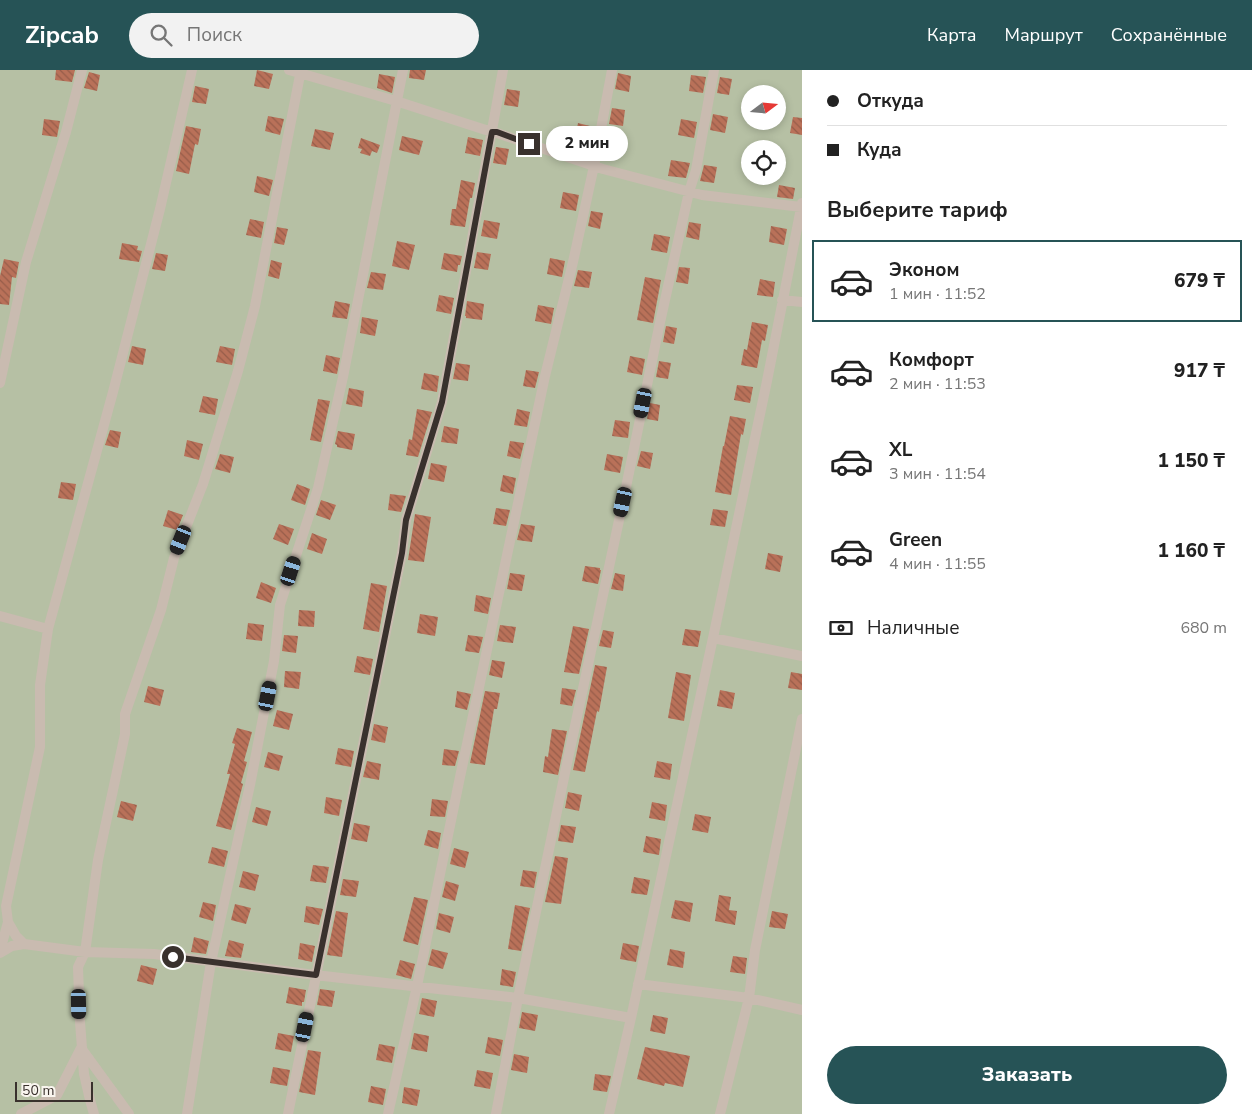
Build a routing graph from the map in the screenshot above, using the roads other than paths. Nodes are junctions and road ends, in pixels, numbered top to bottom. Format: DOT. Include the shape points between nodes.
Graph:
graph roads {
  1 [pos="82,70"];
  2 [pos="192,70"];
  3 [pos="288,70"];
  4 [pos="403,70"];
  5 [pos="503,70"];
  6 [pos="612,70"];
  7 [pos="714,70"];
  8 [pos="300,72"];
  9 [pos="396,101"];
  10 [pos="492,132"];
  11 [pos="594,166"];
  12 [pos="689,192"];
  13 [pos="802,205"];
  14 [pos="782,300"];
  15 [pos="802,302"];
  16 [pos="0,383"];
  17 [pos="0,616"];
  18 [pos="48,629"];
  19 [pos="713,638"];
  20 [pos="802,656"];
  21 [pos="802,719"];
  22 [pos="8,922"];
  23 [pos="24,944"];
  24 [pos="0,952"];
  25 [pos="85,952"];
  26 [pos="211,962"];
  27 [pos="316,975"];
  28 [pos="638,984"];
  29 [pos="417,986"];
  30 [pos="518,998"];
  31 [pos="749,998"];
  32 [pos="802,1010"];
  33 [pos="631,1018"];
  34 [pos="81,1048"];
  35 [pos="21,1114"];
  36 [pos="94,1114"];
  37 [pos="129,1114"];
  38 [pos="187,1114"];
  39 [pos="288,1114"];
  40 [pos="388,1114"];
  41 [pos="496,1114"];
  42 [pos="609,1114"];
  43 [pos="720,1114"];
  1 -- 16 [label="street" via="26,262"];
  2 -- 18 [label="street" via="113,392"];
  3 -- 8 [label="street"];
  4 -- 9 [label="street"];
  5 -- 10 [label="street"];
  6 -- 11 [label="street"];
  7 -- 12 [label="street"];
  8 -- 9 [label="street"];
  8 -- 25 [label="street" via="255,306 238,371 125,714 125,734 98,860"];
  9 -- 10 [label="street"];
  9 -- 26 [label="street" via="318,488 280,605 274,661 256,757"];
  10 -- 11 [label="street"];
  10 -- 27 [label="street" via="442,402 406,520"];
  11 -- 12 [label="street"];
  11 -- 29 [label="street" via="545,376"];
  12 -- 13 [label="street"];
  12 -- 30 [label="street"];
  13 -- 14 [label="street"];
  14 -- 15 [label="street"];
  14 -- 19 [label="street"];
  17 -- 18 [label="street"];
  18 -- 22 [label="street" via="40,685 40,747 6,906"];
  19 -- 20 [label="street"];
  19 -- 28 [label="street"];
  21 -- 31 [label="street" via="755,950"];
  22 -- 23 [label="street"];
  22 -- 24 [label="street"];
  23 -- 24 [label="street"];
  23 -- 25 [label="street"];
  25 -- 26 [label="street" via="154,954"];
  25 -- 34 [label="street" via="78,967"];
  26 -- 27 [label="street"];
  26 -- 38 [label="street"];
  27 -- 29 [label="street"];
  27 -- 39 [label="street"];
  28 -- 31 [label="street"];
  28 -- 33 [label="street"];
  29 -- 30 [label="street"];
  29 -- 40 [label="street"];
  30 -- 33 [label="street"];
  30 -- 41 [label="street"];
  31 -- 32 [label="street"];
  31 -- 43 [label="street"];
  33 -- 42 [label="street"];
  34 -- 35 [label="street" via="57,1095"];
  34 -- 36 [label="street"];
  34 -- 37 [label="street"];
}
